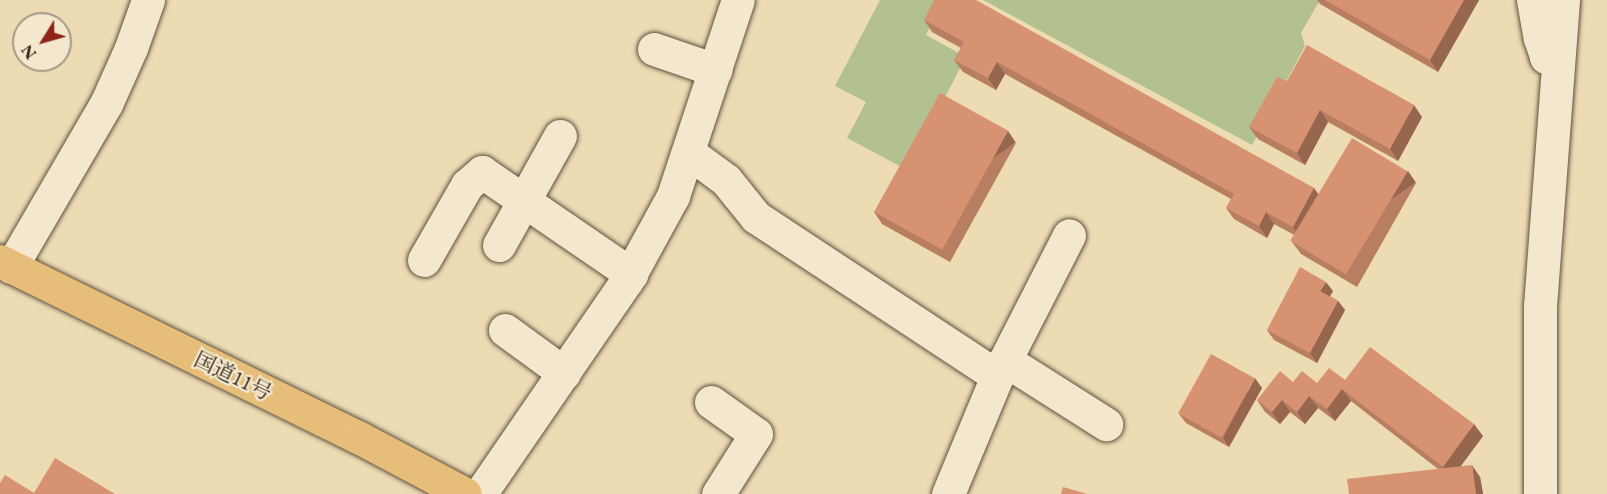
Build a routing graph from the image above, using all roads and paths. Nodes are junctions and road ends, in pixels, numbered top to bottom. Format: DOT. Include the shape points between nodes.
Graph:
graph roads {
  1 [pos="147,0"];
  2 [pos="738,0"];
  3 [pos="1533,0"];
  4 [pos="1563,0"];
  5 [pos="654,49"];
  6 [pos="1558,60"];
  7 [pos="715,70"];
  8 [pos="560,136"];
  9 [pos="688,152"];
  10 [pos="525,201"];
  11 [pos="1069,235"];
  12 [pos="499,245"];
  13 [pos="424,260"];
  14 [pos="5,264"];
  15 [pos="631,274"];
  16 [pos="505,330"];
  17 [pos="1001,368"];
  18 [pos="564,373"];
  19 [pos="711,402"];
  20 [pos="1106,424"];
  21 [pos="465,494"];
  22 [pos="480,494"];
  23 [pos="718,494"];
  24 [pos="948,494"];
  25 [pos="1540,494"];
  1 -- 14 [label="street" via="106,104"];
  2 -- 7 [label="street"];
  3 -- 6 [label="street" via="1546,57"];
  4 -- 6 [label="street"];
  5 -- 7 [label="street"];
  6 -- 25 [label="street" via="1540,306"];
  7 -- 9 [label="street"];
  8 -- 10 [label="street"];
  9 -- 15 [label="street" via="673,196"];
  9 -- 17 [label="street" via="726,180 756,217"];
  10 -- 12 [label="street"];
  10 -- 13 [label="street" via="482,172 467,185"];
  10 -- 15 [label="street"];
  11 -- 17 [label="street"];
  14 -- 21 [label="highway, 国道11号" via="358,437"];
  15 -- 18 [label="street"];
  16 -- 18 [label="street"];
  17 -- 20 [label="street"];
  17 -- 24 [label="street"];
  18 -- 22 [label="street"];
  19 -- 23 [label="street" via="756,434"];
}
